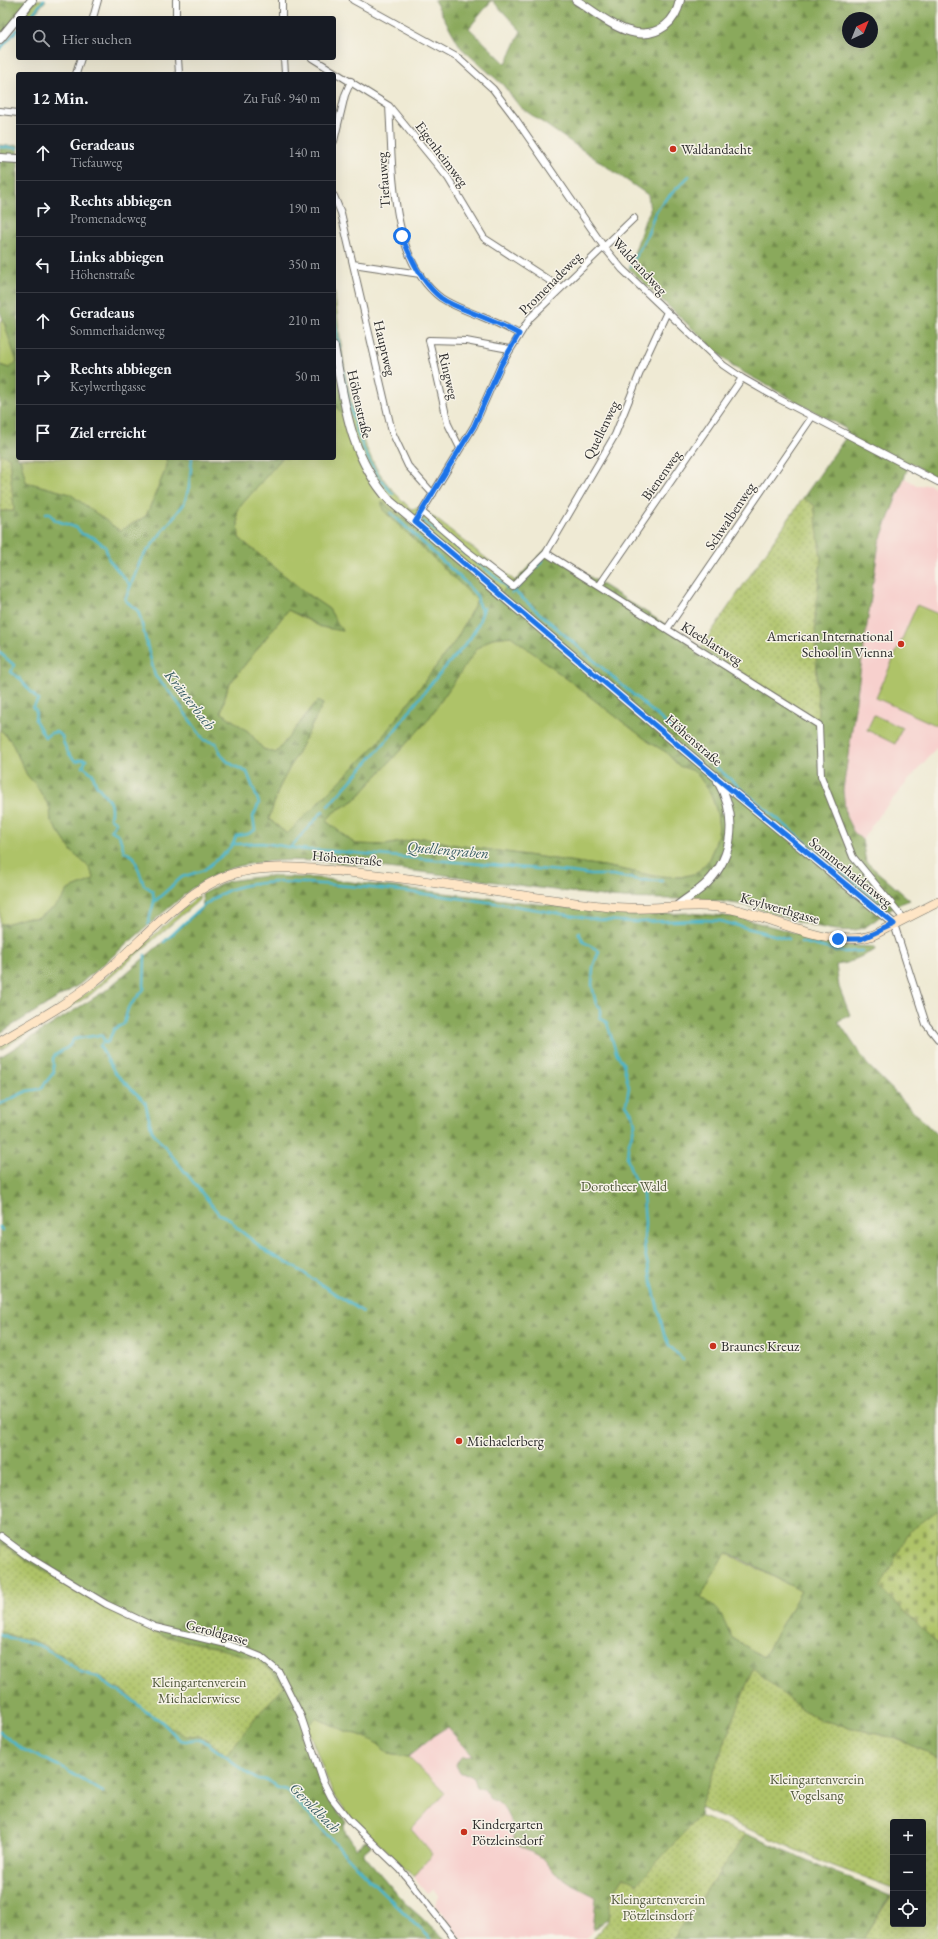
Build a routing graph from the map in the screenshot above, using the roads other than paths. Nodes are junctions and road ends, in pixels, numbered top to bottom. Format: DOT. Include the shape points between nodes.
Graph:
graph roads {
  1 [pos="32,0"];
  2 [pos="98,0"];
  3 [pos="176,0"];
  4 [pos="282,0"];
  5 [pos="353,0"];
  6 [pos="576,0"];
  7 [pos="680,0"];
  8 [pos="19,16"];
  9 [pos="94,16"];
  10 [pos="176,16"];
  11 [pos="282,16"];
  12 [pos="16,20"];
  13 [pos="0,39"];
  14 [pos="80,60"];
  15 [pos="178,60"];
  16 [pos="284,60"];
  17 [pos="315,60"];
  18 [pos="77,72"];
  19 [pos="179,72"];
  20 [pos="285,72"];
  21 [pos="336,72"];
  22 [pos="336,72"];
  23 [pos="351,81"];
  24 [pos="389,106"];
  25 [pos="0,111"];
  26 [pos="16,113"];
  27 [pos="336,133"];
  28 [pos="0,158"];
  29 [pos="16,158"];
  30 [pos="336,201"];
  31 [pos="634,218"];
  32 [pos="604,247"];
  33 [pos="353,264"];
  34 [pos="420,274"];
  35 [pos="561,288"];
  36 [pos="667,312"];
  37 [pos="519,334"];
  38 [pos="509,349"];
  39 [pos="336,358"];
  40 [pos="742,378"];
  41 [pos="812,417"];
  42 [pos="460,448"];
  43 [pos="938,482"];
  44 [pos="433,494"];
  45 [pos="422,512"];
  46 [pos="415,522"];
  47 [pos="546,553"];
  48 [pos="599,586"];
  49 [pos="667,629"];
  50 [pos="715,775"];
  51 [pos="938,902"];
  52 [pos="677,906"];
  53 [pos="904,919"];
  54 [pos="894,924"];
  55 [pos="938,1039"];
  56 [pos="0,1042"];
  57 [pos="0,1536"];
  58 [pos="455,1939"];
  1 -- 8 [label="street"];
  2 -- 9 [label="street"];
  3 -- 10 [label="street"];
  4 -- 11 [label="street"];
  5 -- 32 [label="street, Waldrandweg" via="451,54 467,65 492,89"];
  6 -- 7 [label="street" via="628,32 642,34 664,27 673,18"];
  12 -- 13 [label="street"];
  14 -- 18 [label="street"];
  15 -- 19 [label="street"];
  16 -- 20 [label="street"];
  17 -- 22 [label="street, Eigenheimweg"];
  21 -- 23 [label="street, Eigenheimweg"];
  23 -- 24 [label="street, Eigenheimweg"];
  23 -- 27 [label="street"];
  24 -- 34 [label="street, Tiefauweg" via="398,218 408,252"];
  24 -- 35 [label="street, Eigenheimweg" via="448,178 484,238"];
  25 -- 26 [label="street"];
  28 -- 29 [label="street"];
  30 -- 33 [label="street, Hauptweg"];
  31 -- 32 [label="street, Promenadeweg"];
  32 -- 35 [label="street, Promenadeweg"];
  32 -- 36 [label="street, Waldrandweg" via="622,269"];
  33 -- 34 [label="street"];
  33 -- 44 [label="street, Hauptweg" via="392,432 408,466"];
  34 -- 37 [label="street, Tiefauweg" via="430,288 451,304"];
  35 -- 37 [label="street, Promenadeweg" via="530,318"];
  36 -- 40 [label="street, Waldrandweg" via="723,365"];
  36 -- 47 [label="street, Quellenweg" via="618,430"];
  37 -- 38 [label="street, Promenadeweg"];
  38 -- 42 [label="street, Promenadeweg" via="474,426"];
  38 -- 42 [label="street, Ringweg" via="466,341 429,340 448,424"];
  39 -- 46 [label="street, Höhenstraße" via="348,424 362,461 384,493"];
  40 -- 41 [label="street, Waldrandweg"];
  40 -- 48 [label="street, Bienenweg"];
  41 -- 43 [label="street, Waldrandweg"];
  41 -- 49 [label="street, Schwalbenweg"];
  42 -- 44 [label="street, Promenadeweg"];
  44 -- 45 [label="street, Promenadeweg"];
  45 -- 46 [label="street, Promenadeweg"];
  45 -- 47 [label="street" via="467,551 514,586"];
  46 -- 50 [label="street, Höhenstraße"];
  47 -- 48 [label="street, Kleeblattweg"];
  48 -- 49 [label="street, Kleeblattweg"];
  49 -- 53 [label="street, Kleeblattweg" via="819,725 821,776 853,857"];
  50 -- 52 [label="street, Höhenstraße" via="726,796 730,813 729,846 715,874"];
  50 -- 54 [label="street, Sommerhaidenweg"];
  51 -- 53 [label="main road, Keylwerthgasse"];
  52 -- 54 [label="main road, Keylwerthgasse" via="732,909 846,940 866,937"];
  52 -- 56 [label="main road, Höhenstraße" via="620,908 404,877 327,870 265,869 240,872 214,881 190,897 99,979"];
  53 -- 54 [label="main road, Keylwerthgasse"];
  54 -- 55 [label="street, Sommerhaidenweg" via="926,1024"];
  57 -- 58 [label="street, Geroldgasse" via="27,1556 106,1604 155,1628 226,1644 261,1657 280,1672 301,1716 331,1797 348,1819 405,1874"];
}
